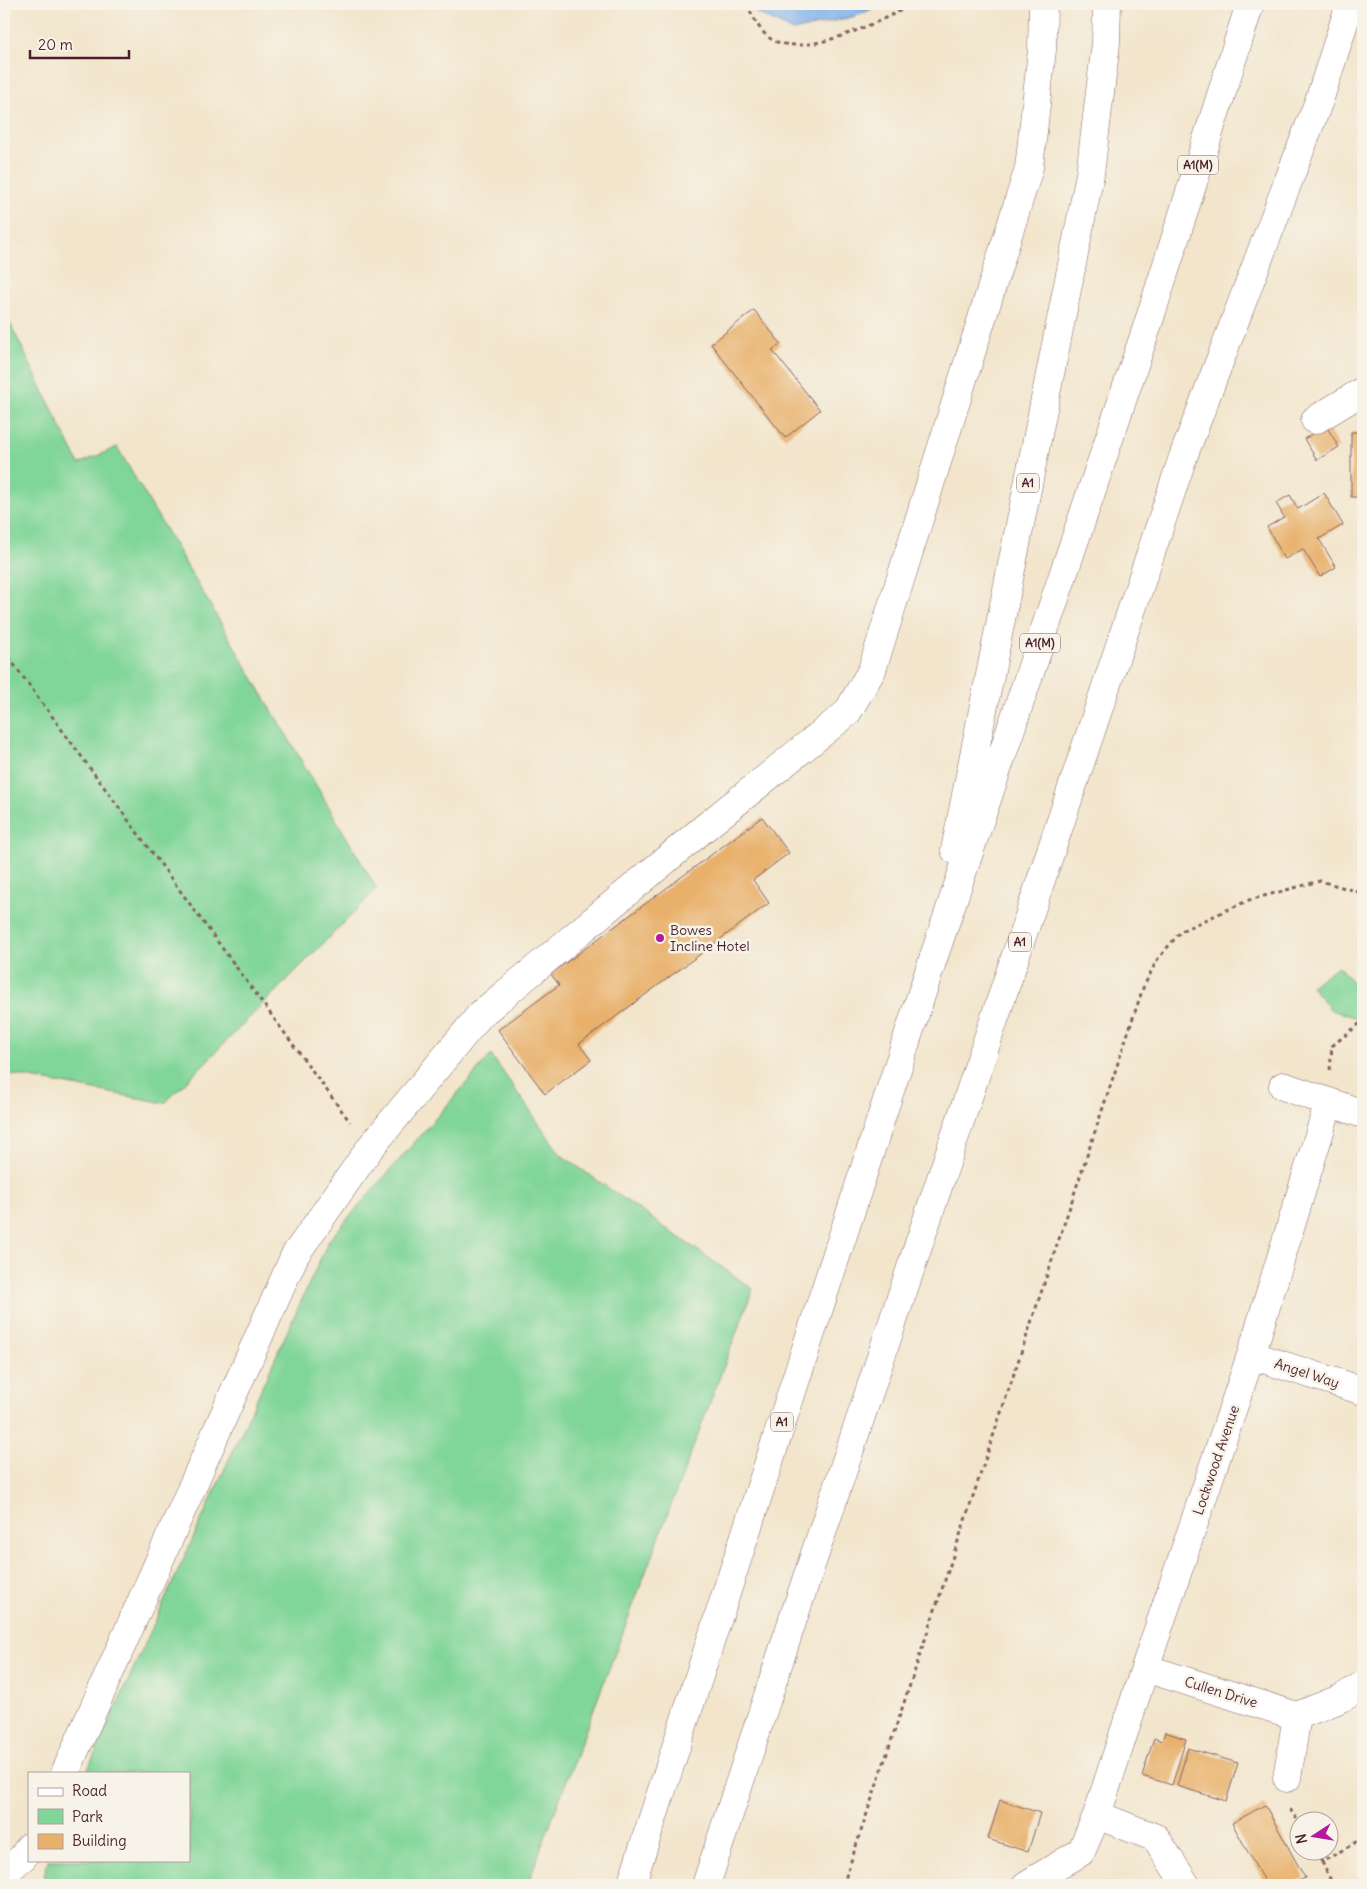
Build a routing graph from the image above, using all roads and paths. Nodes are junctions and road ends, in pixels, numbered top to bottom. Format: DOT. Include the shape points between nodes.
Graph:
graph roads {
  1 [pos="747,4"];
  2 [pos="914,4"];
  3 [pos="1043,4"];
  4 [pos="1107,4"];
  5 [pos="1250,4"];
  6 [pos="1350,4"];
  7 [pos="1363,390"];
  8 [pos="1315,420"];
  9 [pos="4,651"];
  10 [pos="1363,893"];
  11 [pos="934,959"];
  12 [pos="1363,1021"];
  13 [pos="1283,1086"];
  14 [pos="1328,1102"];
  15 [pos="1363,1114"];
  16 [pos="370,1148"];
  17 [pos="1251,1355"];
  18 [pos="1363,1391"];
  19 [pos="1144,1668"];
  20 [pos="1363,1685"];
  21 [pos="1298,1716"];
  22 [pos="65,1772"];
  23 [pos="1287,1778"];
  24 [pos="1097,1816"];
  25 [pos="1363,1838"];
  26 [pos="28,1849"];
  27 [pos="1340,1851"];
  28 [pos="1322,1862"];
  29 [pos="4,1873"];
  30 [pos="1363,1878"];
  31 [pos="631,1885"];
  32 [pos="706,1885"];
  33 [pos="843,1885"];
  34 [pos="1026,1885"];
  35 [pos="1186,1885"];
  36 [pos="1333,1885"];
  37 [pos="1350,1885"];
  1 -- 2 [label="path" via="770,38 784,44 805,44 835,38"];
  3 -- 16 [label="main road" via="1042,50 1029,168 872,670 847,714 481,1014"];
  4 -- 11 [label="main road, A1" via="1106,43 1090,174"];
  5 -- 11 [label="main road, A1(M)" via="1148,327"];
  6 -- 32 [label="main road, A1" via="1320,98 1183,457"];
  7 -- 8 [label="main road"];
  9 -- 16 [label="path"];
  10 -- 33 [label="path" via="1320,881 1249,900 1181,930 1157,960 1140,997"];
  11 -- 31 [label="main road, A1"];
  12 -- 14 [label="path" via="1332,1046"];
  13 -- 14 [label="main road"];
  14 -- 15 [label="main road"];
  14 -- 17 [label="main road, Lockwood Avenue"];
  16 -- 22 [label="main road" via="295,1255"];
  17 -- 18 [label="main road, Angel Way"];
  17 -- 19 [label="main road, Lockwood Avenue"];
  19 -- 21 [label="main road, Cullen Drive"];
  19 -- 24 [label="main road, Lockwood Avenue"];
  20 -- 21 [label="main road" via="1342,1698"];
  21 -- 23 [label="main road"];
  24 -- 34 [label="main road, Lockwood Avenue" via="1082,1852"];
  24 -- 35 [label="main road" via="1156,1838"];
  25 -- 27 [label="path"];
  26 -- 29 [label="main road"];
  28 -- 36 [label="path"];
  30 -- 37 [label="path"];
}
